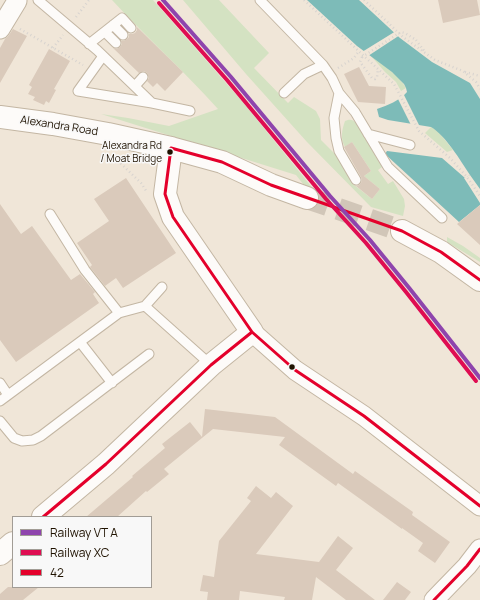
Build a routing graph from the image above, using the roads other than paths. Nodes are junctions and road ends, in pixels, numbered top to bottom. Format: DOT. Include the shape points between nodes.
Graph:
graph roads {
  1 [pos="38,0"];
  2 [pos="260,0"];
  3 [pos="18,1"];
  4 [pos="2,23"];
  5 [pos="113,25"];
  6 [pos="131,28"];
  7 [pos="105,32"];
  8 [pos="123,35"];
  9 [pos="116,43"];
  10 [pos="89,44"];
  11 [pos="100,53"];
  12 [pos="323,65"];
  13 [pos="143,77"];
  14 [pos="135,86"];
  15 [pos="284,93"];
  16 [pos="339,93"];
  17 [pos="152,103"];
  18 [pos="190,111"];
  19 [pos="0,117"];
  20 [pos="368,134"];
  21 [pos="410,144"];
  22 [pos="171,148"];
  23 [pos="356,180"];
  24 [pos="307,198"];
  25 [pos="50,214"];
  26 [pos="442,218"];
  27 [pos="402,231"];
  28 [pos="480,280"];
  29 [pos="162,287"];
  30 [pos="144,306"];
  31 [pos="119,313"];
  32 [pos="252,332"];
  33 [pos="80,342"];
  34 [pos="149,354"];
  35 [pos="211,365"];
  36 [pos="0,383"];
  37 [pos="112,383"];
  38 [pos="8,395"];
  39 [pos="0,401"];
  40 [pos="0,421"];
  41 [pos="480,506"];
  42 [pos="44,516"];
  43 [pos="12,543"];
  44 [pos="480,549"];
  45 [pos="0,554"];
  46 [pos="434,600"];
  1 -- 10 [label="lane"];
  2 -- 12 [label="lane"];
  3 -- 4 [label="street"];
  5 -- 6 [label="lane" via="122,18"];
  5 -- 7 [label="lane"];
  5 -- 8 [label="lane"];
  7 -- 9 [label="lane"];
  7 -- 10 [label="lane"];
  10 -- 11 [label="lane"];
  11 -- 14 [label="lane"];
  11 -- 17 [label="lane" via="78,91"];
  12 -- 15 [label="lane" via="304,74"];
  12 -- 16 [label="lane"];
  13 -- 14 [label="lane"];
  14 -- 17 [label="lane"];
  16 -- 20 [label="lane" via="355,112"];
  16 -- 23 [label="lane" via="334,118 336,138 339,151"];
  17 -- 18 [label="lane"];
  19 -- 22 [label="street, Alexandra Road" via="99,132"];
  20 -- 21 [label="lane"];
  20 -- 26 [label="lane" via="388,166"];
  22 -- 24 [label="street, Alexandra Road" via="222,162 271,185"];
  22 -- 32 [label="street" via="165,194 173,217"];
  25 -- 31 [label="lane" via="85,270"];
  27 -- 28 [label="street" via="441,252"];
  29 -- 30 [label="lane"];
  30 -- 31 [label="lane"];
  30 -- 35 [label="lane"];
  31 -- 33 [label="lane"];
  32 -- 35 [label="street"];
  32 -- 41 [label="street" via="296,370 364,416"];
  33 -- 37 [label="lane"];
  33 -- 38 [label="lane"];
  34 -- 37 [label="lane"];
  35 -- 42 [label="street" via="106,464"];
  36 -- 38 [label="lane"];
  37 -- 40 [label="lane" via="33,440 22,441 14,438"];
  38 -- 39 [label="lane"];
  43 -- 45 [label="street"];
  44 -- 46 [label="street"];
}
